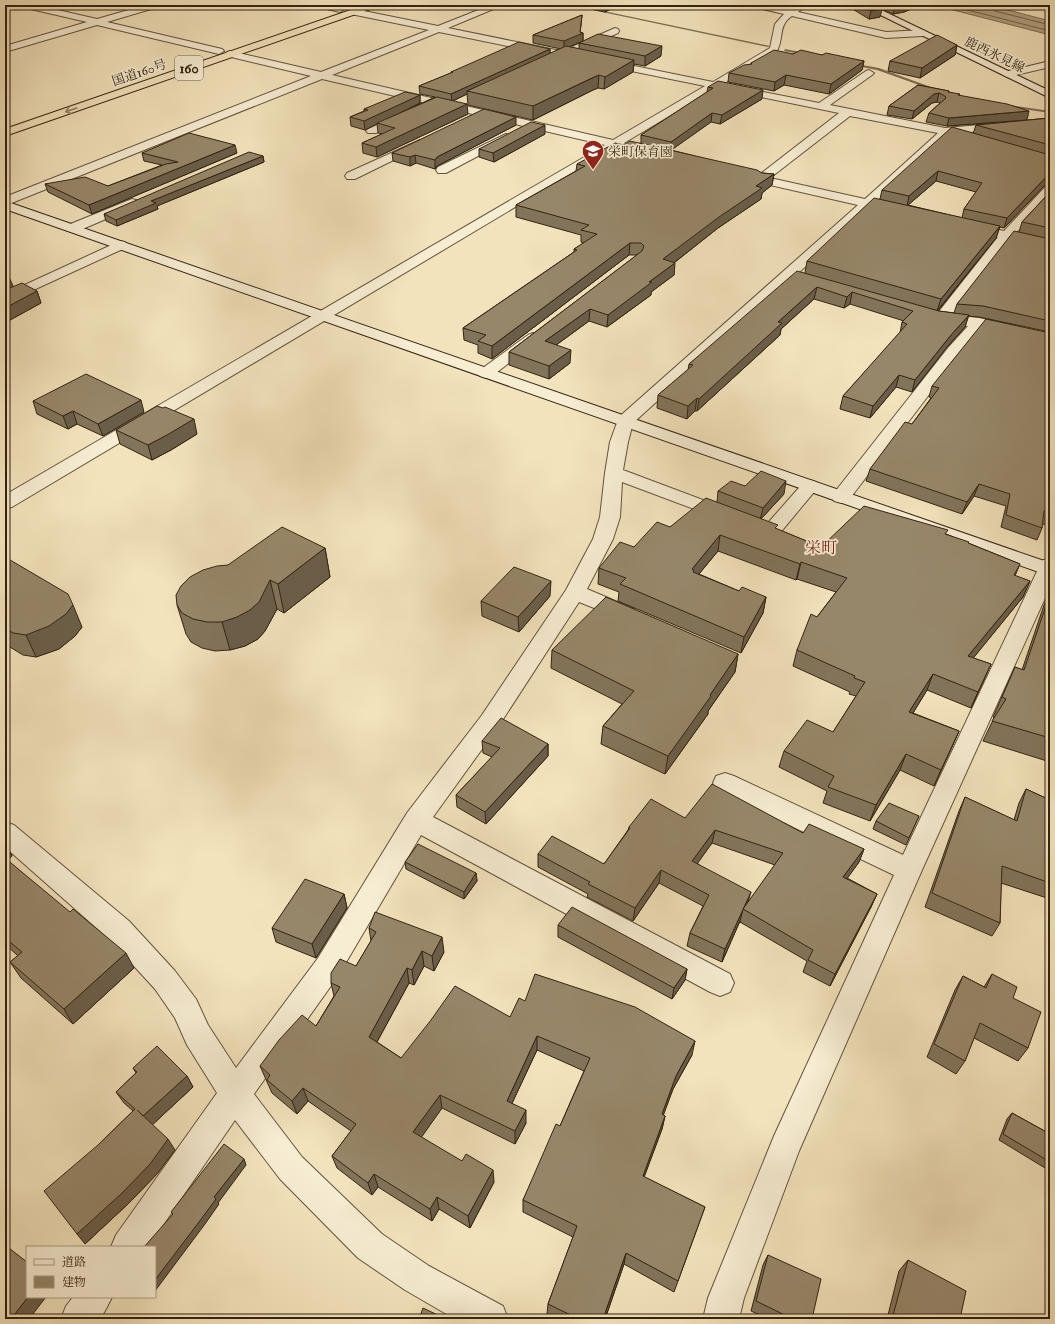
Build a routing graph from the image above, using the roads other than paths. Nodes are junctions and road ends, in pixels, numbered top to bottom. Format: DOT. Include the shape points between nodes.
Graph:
graph roads {
  1 [pos="25,5"];
  2 [pos="155,5"];
  3 [pos="321,5"];
  4 [pos="373,5"];
  5 [pos="499,5"];
  6 [pos="757,5"];
  7 [pos="803,5"];
  8 [pos="864,5"];
  9 [pos="353,8"];
  10 [pos="340,9"];
  11 [pos="792,13"];
  12 [pos="99,21"];
  13 [pos="438,29"];
  14 [pos="615,31"];
  15 [pos="923,34"];
  16 [pos="5,49"];
  17 [pos="219,51"];
  18 [pos="230,54"];
  19 [pos="565,54"];
  20 [pos="551,60"];
  21 [pos="1050,64"];
  22 [pos="869,73"];
  23 [pos="1007,74"];
  24 [pos="321,76"];
  25 [pos="715,84"];
  26 [pos="1050,95"];
  27 [pos="467,100"];
  28 [pos="435,102"];
  29 [pos="453,106"];
  30 [pos="822,106"];
  31 [pos="849,111"];
  32 [pos="482,113"];
  33 [pos="926,115"];
  34 [pos="468,120"];
  35 [pos="1050,122"];
  36 [pos="5,124"];
  37 [pos="530,124"];
  38 [pos="915,124"];
  39 [pos="372,131"];
  40 [pos="947,131"];
  41 [pos="5,133"];
  42 [pos="975,139"];
  43 [pos="427,140"];
  44 [pos="613,144"];
  45 [pos="628,147"];
  46 [pos="442,170"];
  47 [pos="733,172"];
  48 [pos="351,176"];
  49 [pos="761,179"];
  50 [pos="1050,189"];
  51 [pos="143,198"];
  52 [pos="5,201"];
  53 [pos="866,203"];
  54 [pos="5,204"];
  55 [pos="889,209"];
  56 [pos="956,224"];
  57 [pos="73,228"];
  58 [pos="1006,235"];
  59 [pos="120,245"];
  60 [pos="1050,245"];
  61 [pos="789,275"];
  62 [pos="804,279"];
  63 [pos="5,299"];
  64 [pos="927,314"];
  65 [pos="322,316"];
  66 [pos="941,319"];
  67 [pos="979,322"];
  68 [pos="542,330"];
  69 [pos="1050,340"];
  70 [pos="486,373"];
  71 [pos="625,421"];
  72 [pos="614,473"];
  73 [pos="810,486"];
  74 [pos="841,497"];
  75 [pos="5,503"];
  76 [pos="1049,568"];
  77 [pos="575,592"];
  78 [pos="647,623"];
  79 [pos="725,783"];
  80 [pos="416,820"];
  81 [pos="5,832"];
  82 [pos="909,870"];
  83 [pos="720,983"];
  84 [pos="235,1094"];
  85 [pos="129,1246"];
  86 [pos="93,1298"];
  87 [pos="79,1319"];
  88 [pos="490,1319"];
  89 [pos="721,1319"];
  1 -- 12 [label="street"];
  2 -- 12 [label="street"];
  3 -- 10 [label="street"];
  4 -- 9 [label="highway, 国道160号 / 160"];
  5 -- 13 [label="street"];
  6 -- 11 [label="street"];
  7 -- 11 [label="street"];
  8 -- 15 [label="street, 鹿西氷見線"];
  9 -- 10 [label="highway, 国道160号 / 160"];
  9 -- 13 [label="street"];
  9 -- 18 [label="highway, 国道160号 / 160"];
  10 -- 17 [label="highway, 国道160号 / 160"];
  11 -- 15 [label="street" via="886,35"];
  11 -- 25 [label="street" via="779,24 774,49"];
  12 -- 16 [label="street"];
  12 -- 17 [label="street"];
  13 -- 19 [label="street"];
  13 -- 24 [label="street"];
  14 -- 19 [label="street"];
  15 -- 23 [label="street, 鹿西氷見線"];
  17 -- 36 [label="highway, 国道160号 / 160"];
  18 -- 24 [label="street"];
  18 -- 41 [label="highway, 国道160号 / 160, one-way"];
  19 -- 20 [label="street"];
  19 -- 25 [label="street"];
  21 -- 23 [label="street"];
  22 -- 30 [label="street"];
  23 -- 26 [label="street, 鹿西氷見線"];
  24 -- 28 [label="street"];
  24 -- 52 [label="street"];
  25 -- 30 [label="street"];
  25 -- 44 [label="street"];
  27 -- 29 [label="street"];
  28 -- 29 [label="street"];
  28 -- 39 [label="street"];
  29 -- 32 [label="street"];
  30 -- 31 [label="street"];
  31 -- 38 [label="street"];
  31 -- 49 [label="street"];
  32 -- 34 [label="street"];
  32 -- 37 [label="street"];
  33 -- 38 [label="street"];
  35 -- 40 [label="street"];
  37 -- 44 [label="street"];
  37 -- 46 [label="street"];
  38 -- 40 [label="street"];
  40 -- 42 [label="street"];
  40 -- 53 [label="street"];
  43 -- 48 [label="street"];
  44 -- 45 [label="street"];
  44 -- 65 [label="street"];
  47 -- 49 [label="street"];
  49 -- 53 [label="street"];
  50 -- 58 [label="street"];
  51 -- 57 [label="street"];
  53 -- 55 [label="street"];
  53 -- 61 [label="street"];
  54 -- 57 [label="street"];
  56 -- 58 [label="street"];
  57 -- 59 [label="street"];
  58 -- 60 [label="street"];
  58 -- 66 [label="street"];
  59 -- 63 [label="street"];
  59 -- 65 [label="street"];
  61 -- 62 [label="street"];
  61 -- 71 [label="street"];
  64 -- 66 [label="street"];
  65 -- 70 [label="street"];
  65 -- 75 [label="street"];
  66 -- 67 [label="street"];
  67 -- 69 [label="street"];
  67 -- 74 [label="street"];
  68 -- 70 [label="street"];
  70 -- 71 [label="street"];
  71 -- 72 [label="street"];
  71 -- 73 [label="street"];
  72 -- 73 [label="street" via="766,530 773,529"];
  72 -- 77 [label="street" via="610,518 603,539"];
  73 -- 74 [label="street"];
  74 -- 76 [label="street"];
  76 -- 82 [label="street"];
  77 -- 78 [label="street"];
  77 -- 80 [label="street" via="490,721"];
  79 -- 82 [label="street"];
  80 -- 83 [label="street"];
  80 -- 84 [label="street" via="328,967"];
  81 -- 84 [label="street" via="119,930 165,980 186,1009 197,1034"];
  82 -- 89 [label="street" via="784,1147 726,1298"];
  84 -- 85 [label="street"];
  84 -- 88 [label="street" via="291,1168 370,1246 417,1278"];
  86 -- 87 [label="street"];
}
